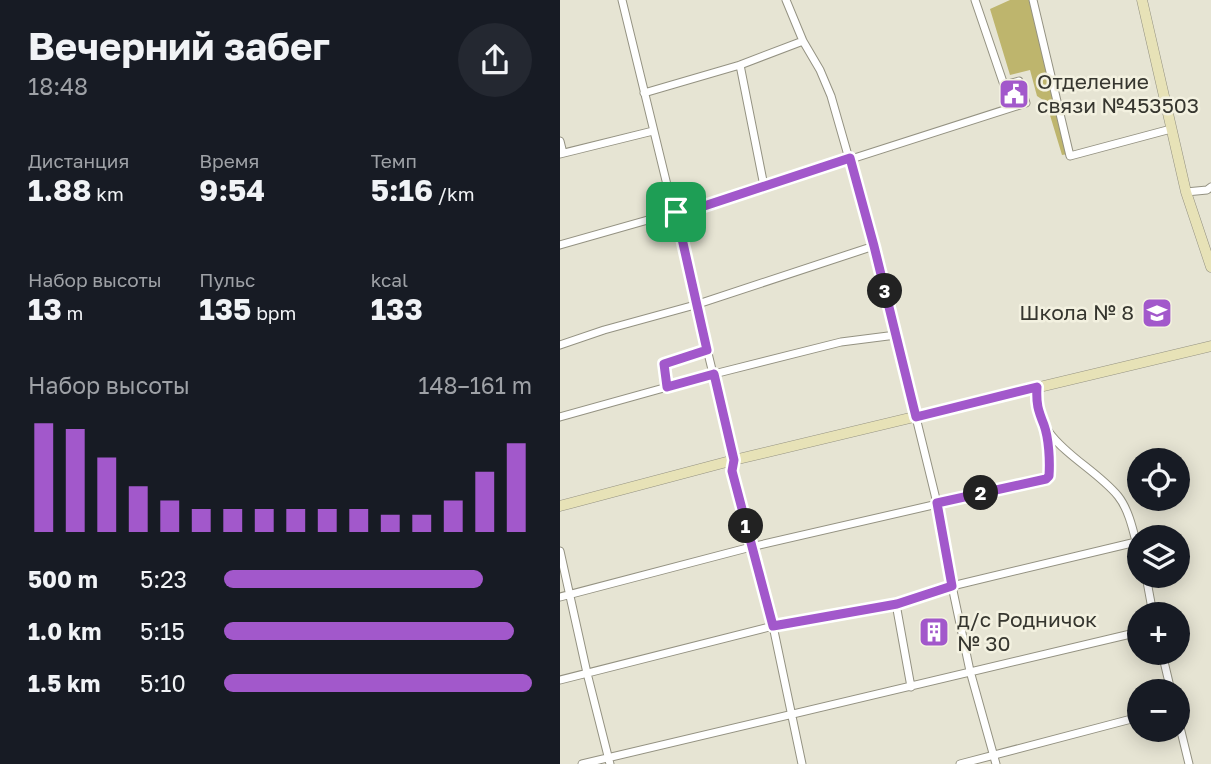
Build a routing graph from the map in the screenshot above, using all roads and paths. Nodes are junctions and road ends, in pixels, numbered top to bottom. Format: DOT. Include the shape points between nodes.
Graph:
graph roads {
  1 [pos="622,0"];
  2 [pos="786,0"];
  3 [pos="975,0"];
  4 [pos="1033,0"];
  5 [pos="1142,0"];
  6 [pos="803,41"];
  7 [pos="740,65"];
  8 [pos="645,93"];
  9 [pos="1171,129"];
  10 [pos="653,131"];
  11 [pos="560,141"];
  12 [pos="562,154"];
  13 [pos="850,158"];
  14 [pos="764,186"];
  15 [pos="1211,187"];
  16 [pos="1185,192"];
  17 [pos="676,212"];
  18 [pos="560,245"];
  19 [pos="874,246"];
  20 [pos="1211,267"];
  21 [pos="695,305"];
  22 [pos="895,334"];
  23 [pos="560,345"];
  24 [pos="1211,346"];
  25 [pos="707,350"];
  26 [pos="714,374"];
  27 [pos="667,387"];
  28 [pos="1037,387"];
  29 [pos="560,416"];
  30 [pos="916,417"];
  31 [pos="1045,427"];
  32 [pos="734,460"];
  33 [pos="937,503"];
  34 [pos="560,506"];
  35 [pos="1131,525"];
  36 [pos="1127,544"];
  37 [pos="751,547"];
  38 [pos="560,551"];
  39 [pos="952,586"];
  40 [pos="571,596"];
  41 [pos="560,597"];
  42 [pos="897,604"];
  43 [pos="773,626"];
  44 [pos="1127,635"];
  45 [pos="970,671"];
  46 [pos="587,673"];
  47 [pos="560,680"];
  48 [pos="911,687"];
  49 [pos="791,716"];
  50 [pos="1127,720"];
  51 [pos="1184,742"];
  52 [pos="994,755"];
  53 [pos="609,760"];
  54 [pos="582,764"];
  55 [pos="802,764"];
  56 [pos="960,764"];
  57 [pos="996,764"];
  58 [pos="1189,764"];
  1 -- 8 [label="street"];
  2 -- 6 [label="street"];
  3 -- 13 [label="street" via="1004,85 1019,81 1026,103"];
  4 -- 9 [label="street" via="1070,156"];
  5 -- 9 [label="street"];
  6 -- 7 [label="street"];
  6 -- 13 [label="street" via="825,83"];
  7 -- 8 [label="street"];
  7 -- 14 [label="street"];
  8 -- 10 [label="street"];
  9 -- 16 [label="street"];
  10 -- 12 [label="street"];
  10 -- 17 [label="street"];
  11 -- 12 [label="street"];
  13 -- 14 [label="street"];
  13 -- 19 [label="street"];
  14 -- 17 [label="street"];
  15 -- 16 [label="street"];
  16 -- 20 [label="street"];
  17 -- 18 [label="street"];
  17 -- 21 [label="street"];
  19 -- 21 [label="street"];
  19 -- 22 [label="street"];
  21 -- 23 [label="street"];
  21 -- 25 [label="street"];
  22 -- 26 [label="street" via="841,342"];
  22 -- 30 [label="street"];
  24 -- 28 [label="street"];
  25 -- 26 [label="street"];
  25 -- 27 [label="street" via="664,364"];
  26 -- 27 [label="street"];
  26 -- 32 [label="street"];
  27 -- 29 [label="street"];
  28 -- 30 [label="street"];
  28 -- 31 [label="street" via="1038,415"];
  30 -- 32 [label="street"];
  30 -- 33 [label="street"];
  31 -- 33 [label="street" via="1046,479"];
  31 -- 35 [label="street" via="1119,497"];
  32 -- 34 [label="street"];
  32 -- 37 [label="street" via="732,471"];
  33 -- 37 [label="street"];
  33 -- 39 [label="street"];
  36 -- 39 [label="street"];
  37 -- 40 [label="street"];
  37 -- 43 [label="street"];
  38 -- 40 [label="street"];
  39 -- 42 [label="street"];
  39 -- 45 [label="street"];
  40 -- 41 [label="street"];
  40 -- 46 [label="street"];
  42 -- 43 [label="street"];
  42 -- 48 [label="street"];
  43 -- 46 [label="street"];
  43 -- 49 [label="street"];
  44 -- 45 [label="street"];
  45 -- 48 [label="street"];
  45 -- 52 [label="street"];
  46 -- 47 [label="street"];
  46 -- 53 [label="street"];
  48 -- 49 [label="street"];
  49 -- 53 [label="street"];
  49 -- 55 [label="street"];
  50 -- 52 [label="street"];
  51 -- 58 [label="street"];
  52 -- 56 [label="street"];
  52 -- 57 [label="street"];
  53 -- 54 [label="street"];
}
